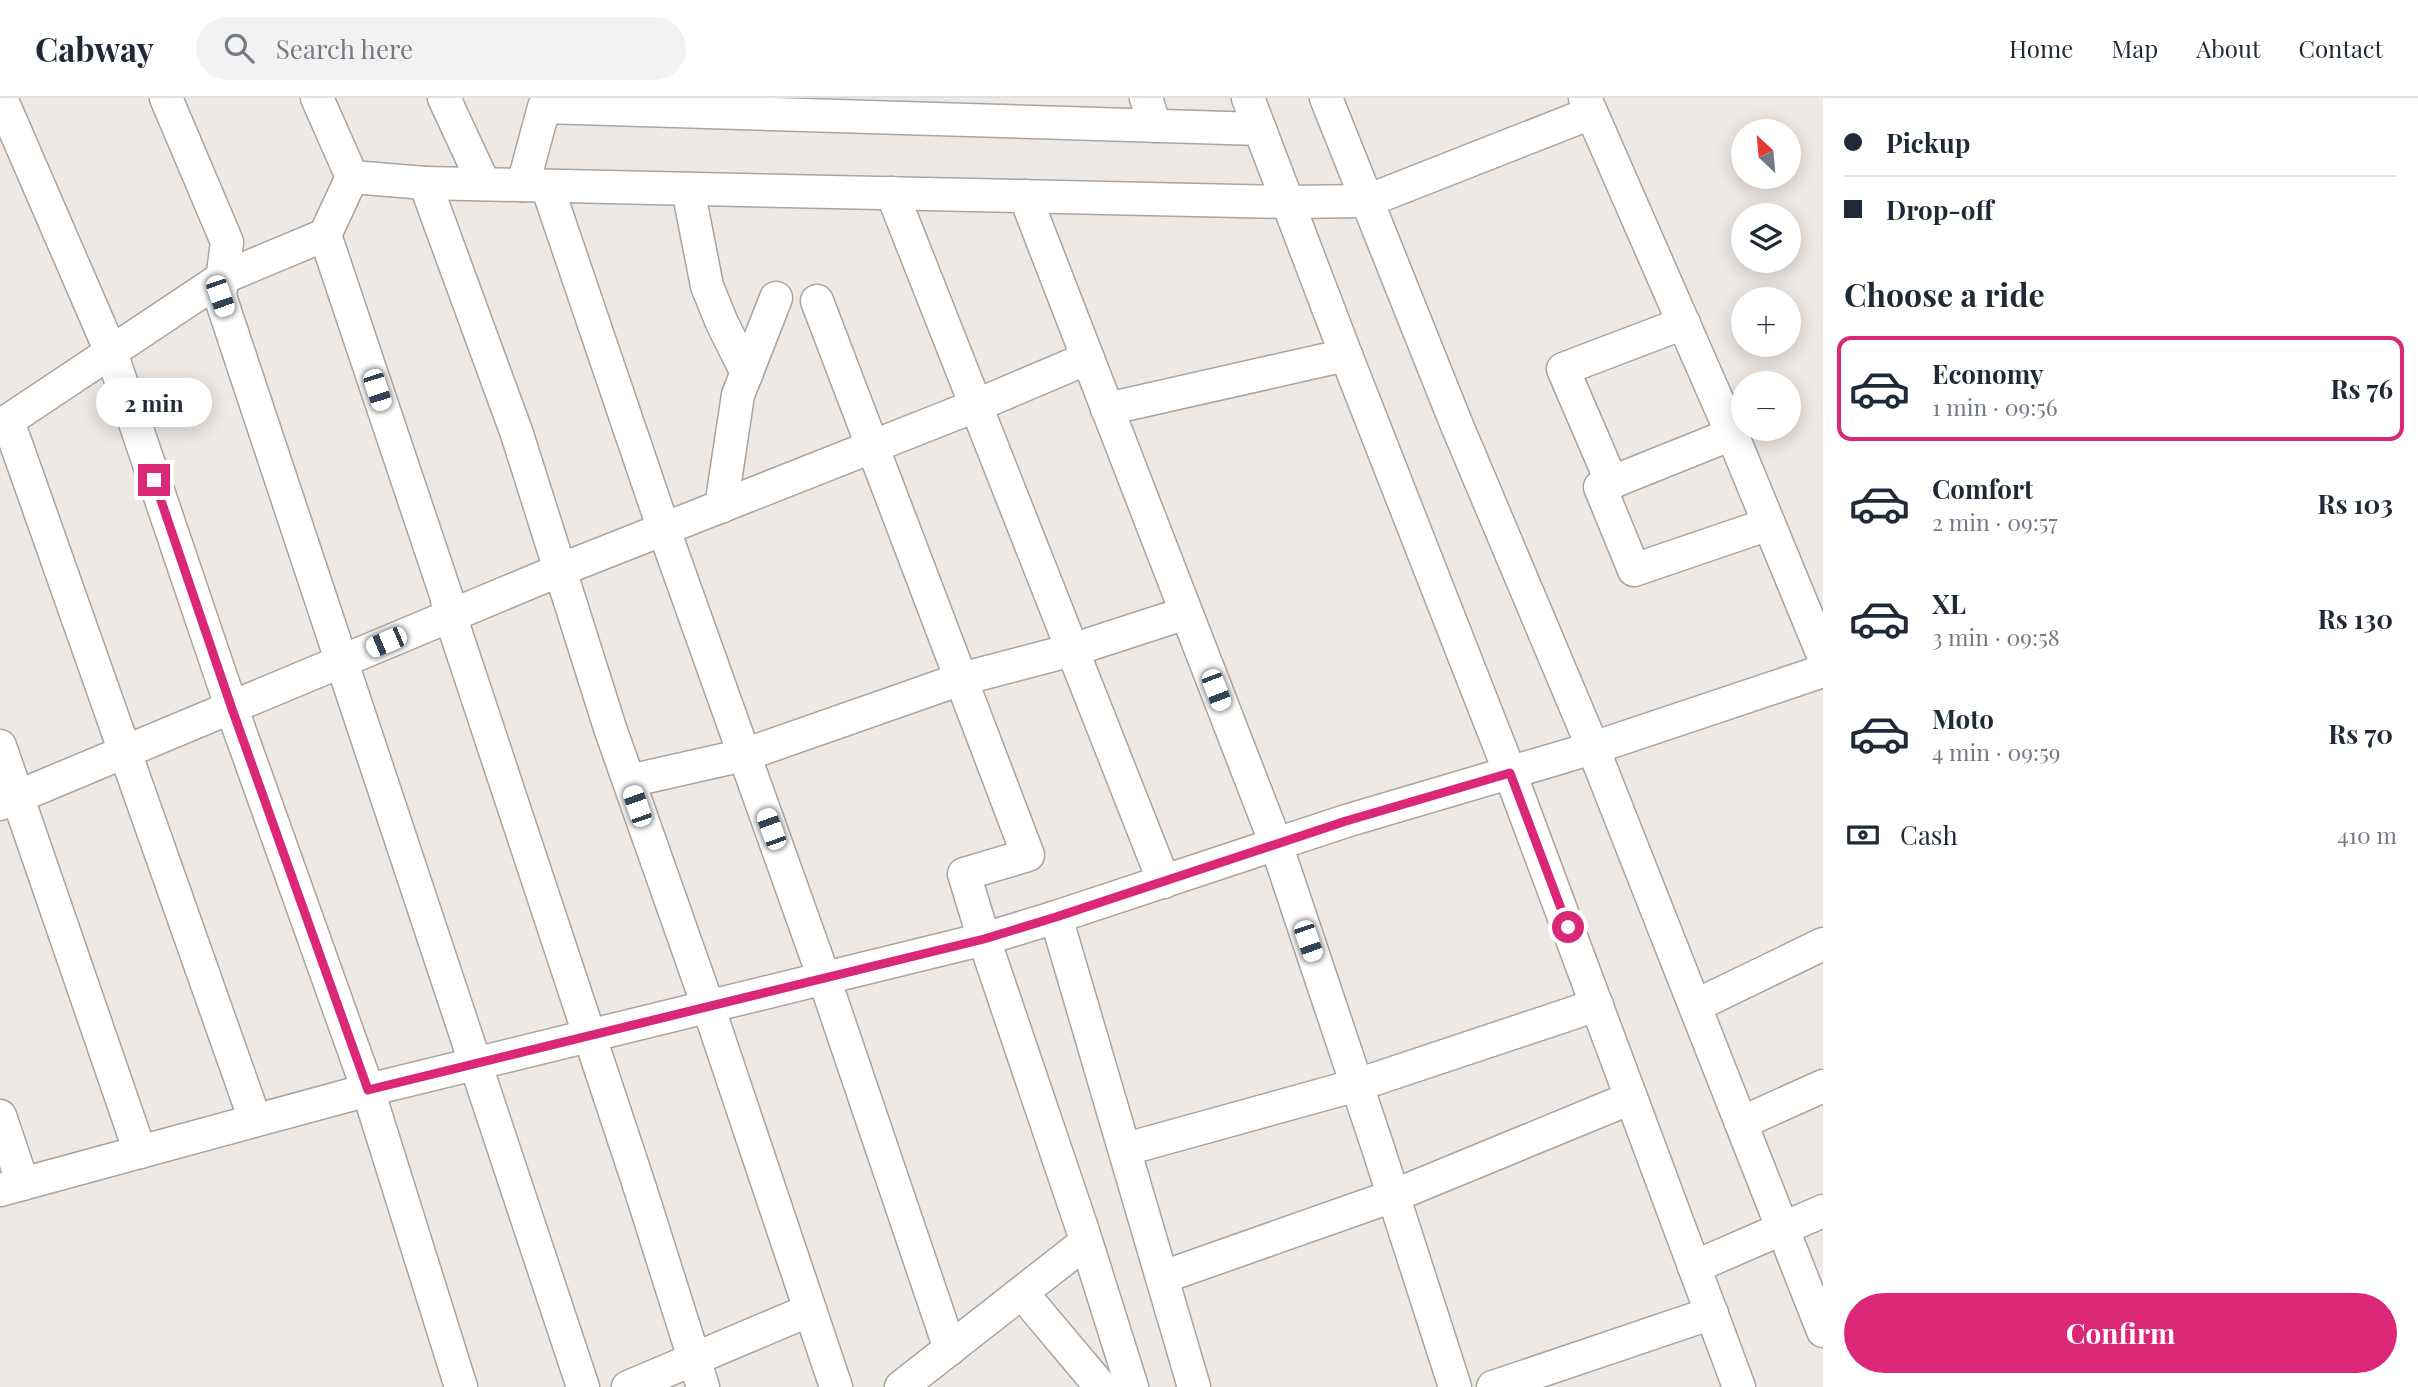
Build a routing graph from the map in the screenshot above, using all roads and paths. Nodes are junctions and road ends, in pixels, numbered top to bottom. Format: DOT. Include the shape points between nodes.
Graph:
graph roads {
  1 [pos="1,98"];
  2 [pos="166,98"];
  3 [pos="317,98"];
  4 [pos="444,98"];
  5 [pos="1248,98"];
  6 [pos="1326,98"];
  7 [pos="1588,106"];
  8 [pos="1150,112"];
  9 [pos="1260,130"];
  10 [pos="352,177"];
  11 [pos="425,183"];
  12 [pos="484,184"];
  13 [pos="535,185"];
  14 [pos="688,189"];
  15 [pos="892,193"];
  16 [pos="1026,196"];
  17 [pos="1367,201"];
  18 [pos="1288,202"];
  19 [pos="325,235"];
  20 [pos="222,278"];
  21 [pos="776,298"];
  22 [pos="817,301"];
  23 [pos="1684,323"];
  24 [pos="111,352"];
  25 [pos="1346,355"];
  26 [pos="1088,358"];
  27 [pos="747,373"];
  28 [pos="975,406"];
  29 [pos="1107,409"];
  30 [pos="4,424"];
  31 [pos="1731,432"];
  32 [pos="1731,434"];
  33 [pos="1735,441"];
  34 [pos="873,447"];
  35 [pos="1612,483"];
  36 [pos="721,507"];
  37 [pos="1769,524"];
  38 [pos="664,530"];
  39 [pos="560,570"];
  40 [pos="1186,613"];
  41 [pos="450,615"];
  42 [pos="1072,650"];
  43 [pos="1823,655"];
  44 [pos="342,660"];
  45 [pos="1823,671"];
  46 [pos="961,679"];
  47 [pos="232,709"];
  48 [pos="0,746"];
  49 [pos="1593,748"];
  50 [pos="125,751"];
  51 [pos="744,755"];
  52 [pos="1510,773"];
  53 [pos="629,780"];
  54 [pos="9,800"];
  55 [pos="1276,844"];
  56 [pos="1164,881"];
  57 [pos="1056,917"];
  58 [pos="984,939"];
  59 [pos="1823,944"];
  60 [pos="824,978"];
  61 [pos="1597,1004"];
  62 [pos="708,1006"];
  63 [pos="1695,1006"];
  64 [pos="590,1035"];
  65 [pos="476,1063"];
  66 [pos="1357,1085"];
  67 [pos="1823,1086"];
  68 [pos="368,1090"];
  69 [pos="1631,1098"];
  70 [pos="0,1116"];
  71 [pos="255,1120"];
  72 [pos="1741,1123"];
  73 [pos="1126,1150"];
  74 [pos="140,1152"];
  75 [pos="11,1187"];
  76 [pos="1393,1196"];
  77 [pos="1823,1211"];
  78 [pos="1782,1228"];
  79 [pos="1086,1242"];
  80 [pos="1695,1267"];
  81 [pos="1163,1278"];
  82 [pos="1022,1293"];
  83 [pos="810,1310"];
  84 [pos="1712,1313"];
  85 [pos="1823,1331"];
  86 [pos="940,1368"];
  87 [pos="699,1374"];
  88 [pos="461,1387"];
  89 [pos="583,1387"];
  90 [pos="628,1387"];
  91 [pos="836,1387"];
  92 [pos="901,1387"];
  93 [pos="1101,1387"];
  94 [pos="1132,1387"];
  95 [pos="1194,1387"];
  96 [pos="1455,1387"];
  97 [pos="1493,1387"];
  98 [pos="1739,1387"];
  1 -- 24 [label="street"];
  2 -- 20 [label="street" via="228,243"];
  3 -- 10 [label="street"];
  4 -- 12 [label="street"];
  5 -- 9 [label="street"];
  6 -- 17 [label="street"];
  7 -- 17 [label="street"];
  7 -- 23 [label="street"];
  8 -- 9 [label="street"];
  8 -- 13 [label="street" via="544,107"];
  9 -- 18 [label="street"];
  10 -- 11 [label="street"];
  10 -- 19 [label="street"];
  11 -- 12 [label="street"];
  11 -- 39 [label="street" via="517,433"];
  12 -- 13 [label="street"];
  13 -- 14 [label="street"];
  13 -- 38 [label="street"];
  14 -- 15 [label="street"];
  14 -- 27 [label="street" via="707,286"];
  15 -- 16 [label="street"];
  15 -- 28 [label="street"];
  16 -- 18 [label="street"];
  16 -- 26 [label="street"];
  17 -- 18 [label="street"];
  17 -- 49 [label="street"];
  18 -- 25 [label="street"];
  19 -- 20 [label="street"];
  19 -- 41 [label="street"];
  20 -- 24 [label="street"];
  20 -- 44 [label="street" via="220,296"];
  21 -- 27 [label="street"];
  22 -- 34 [label="street"];
  23 -- 31 [label="street"];
  23 -- 35 [label="street" via="1563,369"];
  24 -- 30 [label="street"];
  24 -- 47 [label="street"];
  25 -- 29 [label="street"];
  25 -- 52 [label="street"];
  26 -- 28 [label="street"];
  26 -- 29 [label="street"];
  27 -- 36 [label="street" via="738,395"];
  28 -- 34 [label="street"];
  28 -- 42 [label="street"];
  29 -- 40 [label="street"];
  30 -- 50 [label="street"];
  32 -- 35 [label="street"];
  33 -- 37 [label="street"];
  34 -- 36 [label="street"];
  34 -- 46 [label="street"];
  35 -- 37 [label="street" via="1600,487 1634,570"];
  36 -- 38 [label="street"];
  37 -- 43 [label="street"];
  38 -- 39 [label="street"];
  38 -- 51 [label="street"];
  39 -- 41 [label="street"];
  39 -- 53 [label="street"];
  40 -- 42 [label="street"];
  40 -- 55 [label="street"];
  41 -- 44 [label="street"];
  41 -- 64 [label="street"];
  42 -- 46 [label="street"];
  42 -- 56 [label="street"];
  44 -- 47 [label="street"];
  44 -- 65 [label="street"];
  45 -- 49 [label="street"];
  46 -- 51 [label="street"];
  46 -- 58 [label="street" via="1028,855 964,874"];
  47 -- 50 [label="street"];
  47 -- 68 [label="street"];
  48 -- 54 [label="street"];
  49 -- 52 [label="street"];
  49 -- 63 [label="street"];
  50 -- 54 [label="street"];
  50 -- 71 [label="street"];
  51 -- 53 [label="street"];
  51 -- 60 [label="street"];
  52 -- 55 [label="street"];
  52 -- 61 [label="street"];
  53 -- 62 [label="street"];
  54 -- 74 [label="street"];
  55 -- 56 [label="street"];
  55 -- 66 [label="street"];
  56 -- 57 [label="street"];
  57 -- 58 [label="street"];
  57 -- 73 [label="street"];
  58 -- 60 [label="street"];
  58 -- 79 [label="street"];
  59 -- 63 [label="street"];
  60 -- 62 [label="street"];
  60 -- 86 [label="street"];
  61 -- 66 [label="street"];
  61 -- 69 [label="street"];
  62 -- 64 [label="street"];
  62 -- 83 [label="street"];
  63 -- 72 [label="street"];
  64 -- 65 [label="street"];
  64 -- 87 [label="street"];
  65 -- 68 [label="street"];
  65 -- 89 [label="street"];
  66 -- 73 [label="street"];
  66 -- 76 [label="street"];
  67 -- 72 [label="street"];
  68 -- 71 [label="street"];
  68 -- 88 [label="street"];
  69 -- 76 [label="street"];
  69 -- 80 [label="street"];
  70 -- 75 [label="street"];
  71 -- 74 [label="street"];
  72 -- 78 [label="street"];
  73 -- 81 [label="street"];
  74 -- 75 [label="street"];
  76 -- 81 [label="street"];
  76 -- 96 [label="street"];
  77 -- 78 [label="street"];
  78 -- 80 [label="street"];
  78 -- 85 [label="street"];
  79 -- 82 [label="street"];
  79 -- 94 [label="street"];
  80 -- 84 [label="street"];
  81 -- 95 [label="street"];
  82 -- 86 [label="street"];
  82 -- 93 [label="street"];
  83 -- 87 [label="street"];
  83 -- 91 [label="street"];
  84 -- 97 [label="street"];
  84 -- 98 [label="street"];
  86 -- 92 [label="street"];
  87 -- 90 [label="street"];
}
